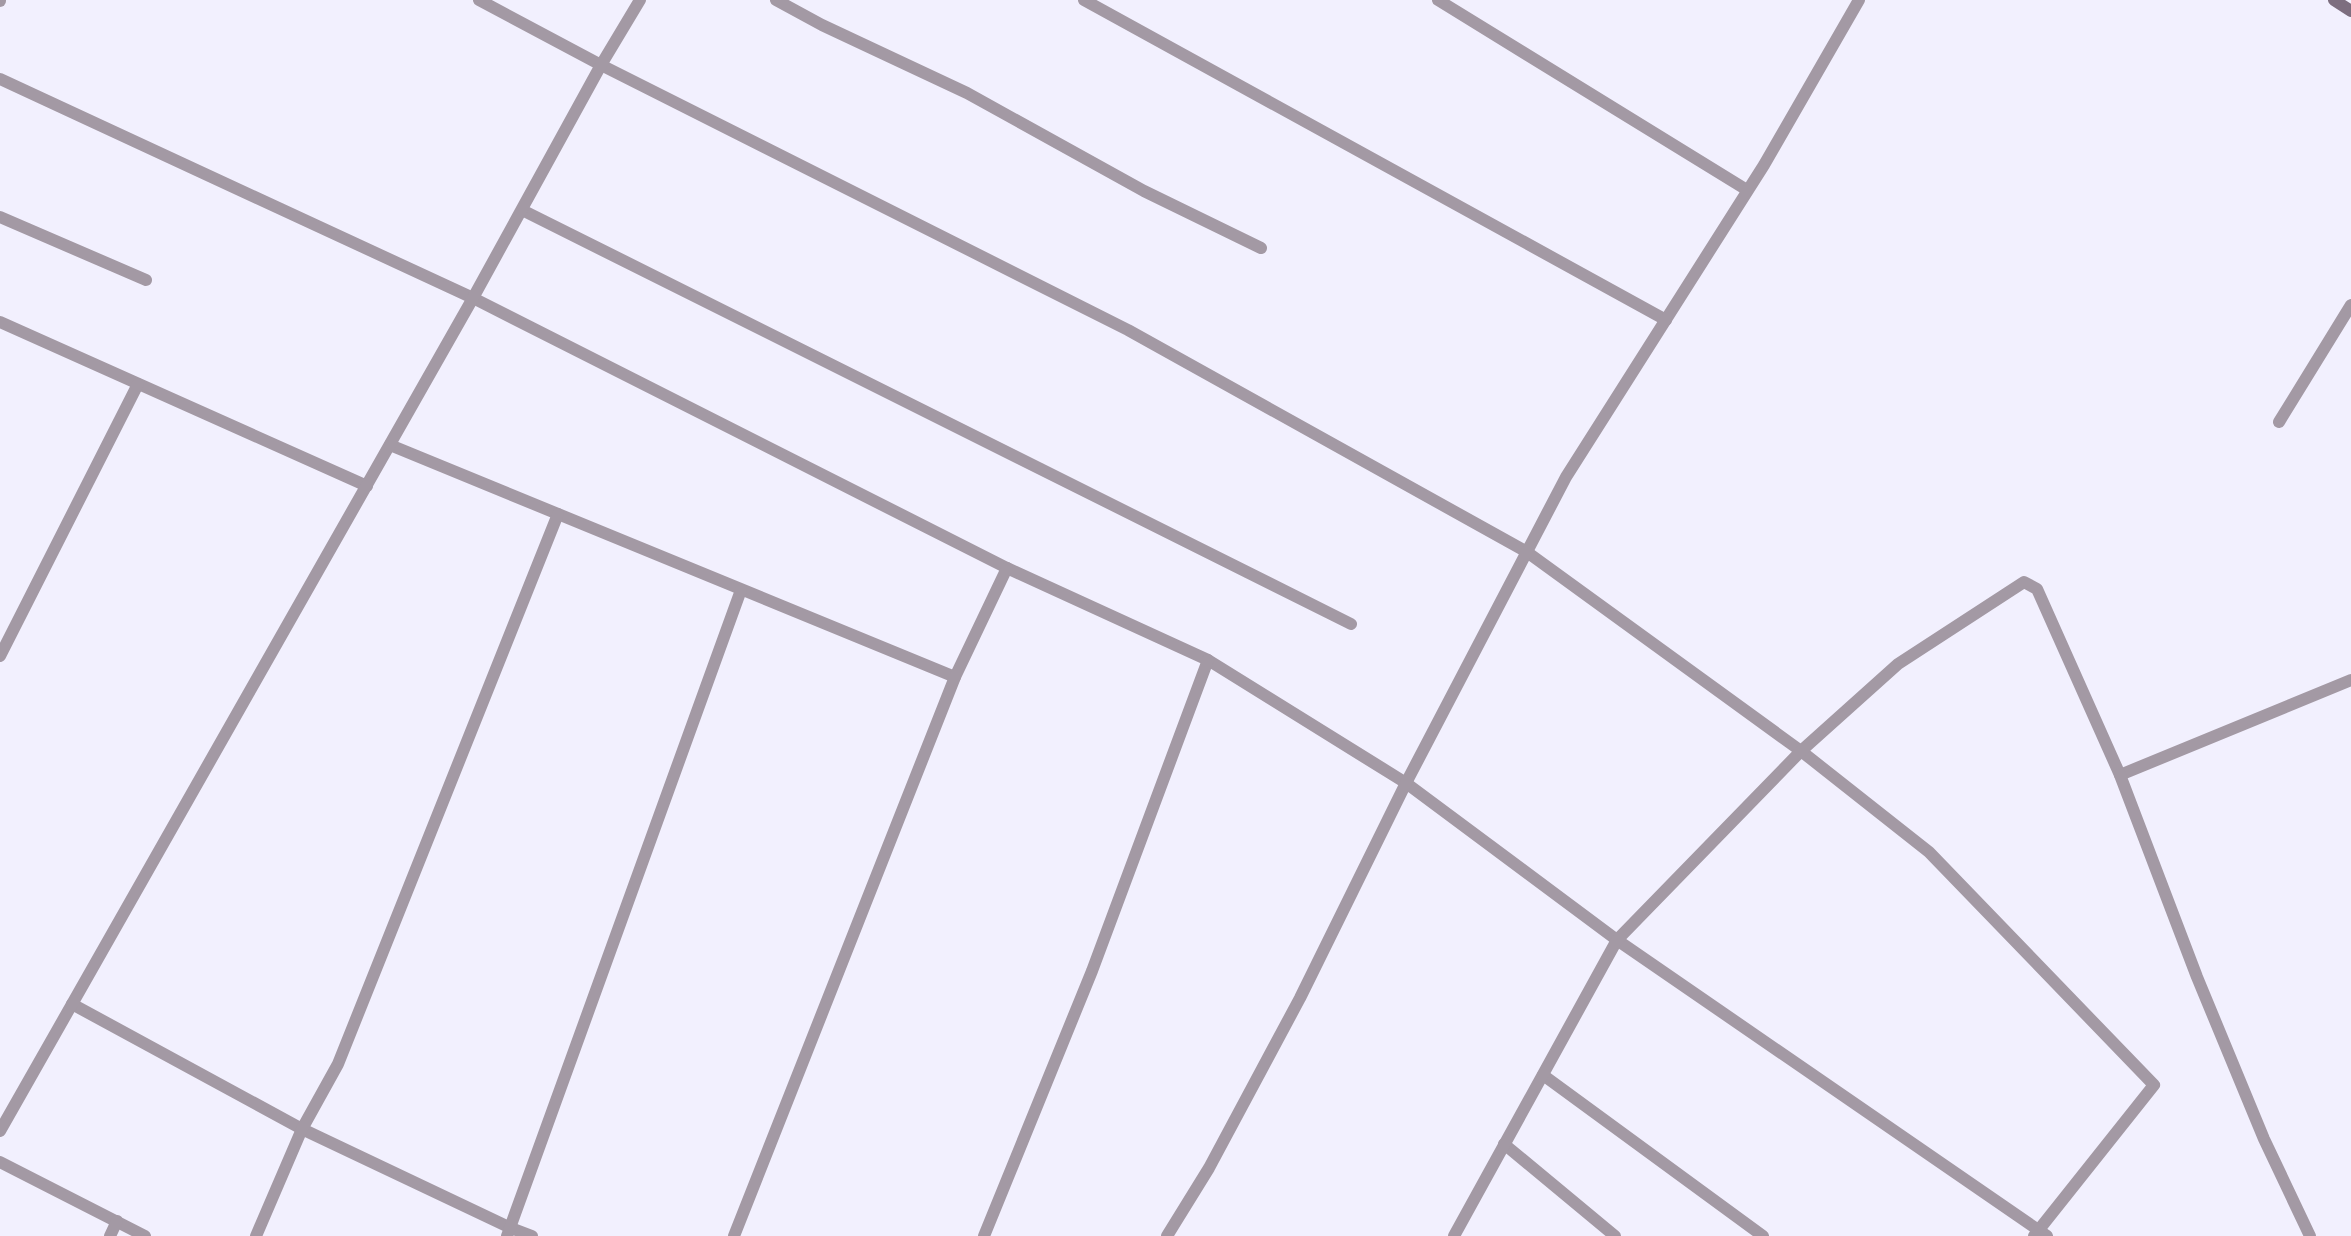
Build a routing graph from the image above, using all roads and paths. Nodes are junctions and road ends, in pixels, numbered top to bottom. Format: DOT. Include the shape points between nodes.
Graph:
graph roads {
  1 [pos="479,0"];
  2 [pos="640,0"];
  3 [pos="776,0"];
  4 [pos="1084,0"];
  5 [pos="1438,0"];
  6 [pos="1859,0"];
  7 [pos="2334,0"];
  8 [pos="2351,11"];
  9 [pos="601,64"];
  10 [pos="0,79"];
  11 [pos="1747,190"];
  12 [pos="522,210"];
  13 [pos="0,217"];
  14 [pos="1261,248"];
  15 [pos="146,280"];
  16 [pos="473,298"];
  17 [pos="2351,305"];
  18 [pos="1666,320"];
  19 [pos="0,322"];
  20 [pos="138,384"];
  21 [pos="2279,422"];
  22 [pos="390,445"];
  23 [pos="367,486"];
  24 [pos="558,514"];
  25 [pos="1527,552"];
  26 [pos="1007,568"];
  27 [pos="741,590"];
  28 [pos="1352,624"];
  29 [pos="0,656"];
  30 [pos="1208,660"];
  31 [pos="955,677"];
  32 [pos="2351,680"];
  33 [pos="1801,751"];
  34 [pos="2120,774"];
  35 [pos="1406,783"];
  36 [pos="1617,940"];
  37 [pos="72,1004"];
  38 [pos="1543,1074"];
  39 [pos="302,1129"];
  40 [pos="0,1131"];
  41 [pos="1504,1144"];
  42 [pos="0,1162"];
  43 [pos="117,1222"];
  44 [pos="509,1232"];
  45 [pos="2040,1234"];
  46 [pos="110,1236"];
  47 [pos="145,1236"];
  48 [pos="256,1236"];
  49 [pos="532,1236"];
  50 [pos="734,1236"];
  51 [pos="984,1236"];
  52 [pos="1167,1236"];
  53 [pos="1454,1236"];
  54 [pos="1615,1236"];
  55 [pos="1763,1236"];
  56 [pos="2310,1236"];
  1 -- 9 [label="street"];
  2 -- 9 [label="street"];
  3 -- 14 [label="street" via="967,93 1144,191"];
  4 -- 18 [label="street"];
  5 -- 11 [label="street"];
  6 -- 11 [label="street"];
  7 -- 8 [label="street"];
  9 -- 12 [label="street"];
  9 -- 25 [label="street" via="1128,330"];
  10 -- 16 [label="street"];
  11 -- 18 [label="street"];
  12 -- 16 [label="street"];
  12 -- 28 [label="street"];
  13 -- 15 [label="street"];
  16 -- 22 [label="street"];
  16 -- 26 [label="street"];
  17 -- 21 [label="street"];
  18 -- 25 [label="street" via="1566,477"];
  19 -- 20 [label="street"];
  20 -- 23 [label="street"];
  20 -- 29 [label="street"];
  22 -- 23 [label="street"];
  22 -- 24 [label="street"];
  23 -- 37 [label="street"];
  24 -- 27 [label="street"];
  24 -- 39 [label="street" via="338,1064"];
  25 -- 33 [label="street"];
  25 -- 35 [label="street"];
  26 -- 30 [label="street"];
  26 -- 31 [label="street"];
  27 -- 31 [label="street"];
  27 -- 44 [label="street"];
  30 -- 35 [label="street"];
  30 -- 51 [label="street" via="1092,971"];
  31 -- 50 [label="street"];
  32 -- 34 [label="street"];
  33 -- 34 [label="street" via="1898,664 2024,582 2036,589"];
  33 -- 36 [label="street"];
  33 -- 45 [label="street" via="1929,852 2154,1085"];
  34 -- 56 [label="street" via="2200,986 2264,1139"];
  35 -- 36 [label="street"];
  35 -- 52 [label="street" via="1300,998 1209,1168"];
  36 -- 38 [label="street"];
  36 -- 45 [label="street"];
  37 -- 39 [label="street"];
  37 -- 40 [label="street"];
  38 -- 41 [label="street"];
  38 -- 55 [label="street"];
  39 -- 44 [label="street"];
  39 -- 48 [label="street"];
  41 -- 53 [label="street"];
  41 -- 54 [label="street"];
  42 -- 43 [label="street"];
  43 -- 46 [label="street"];
  43 -- 47 [label="street"];
  44 -- 49 [label="street"];
}
